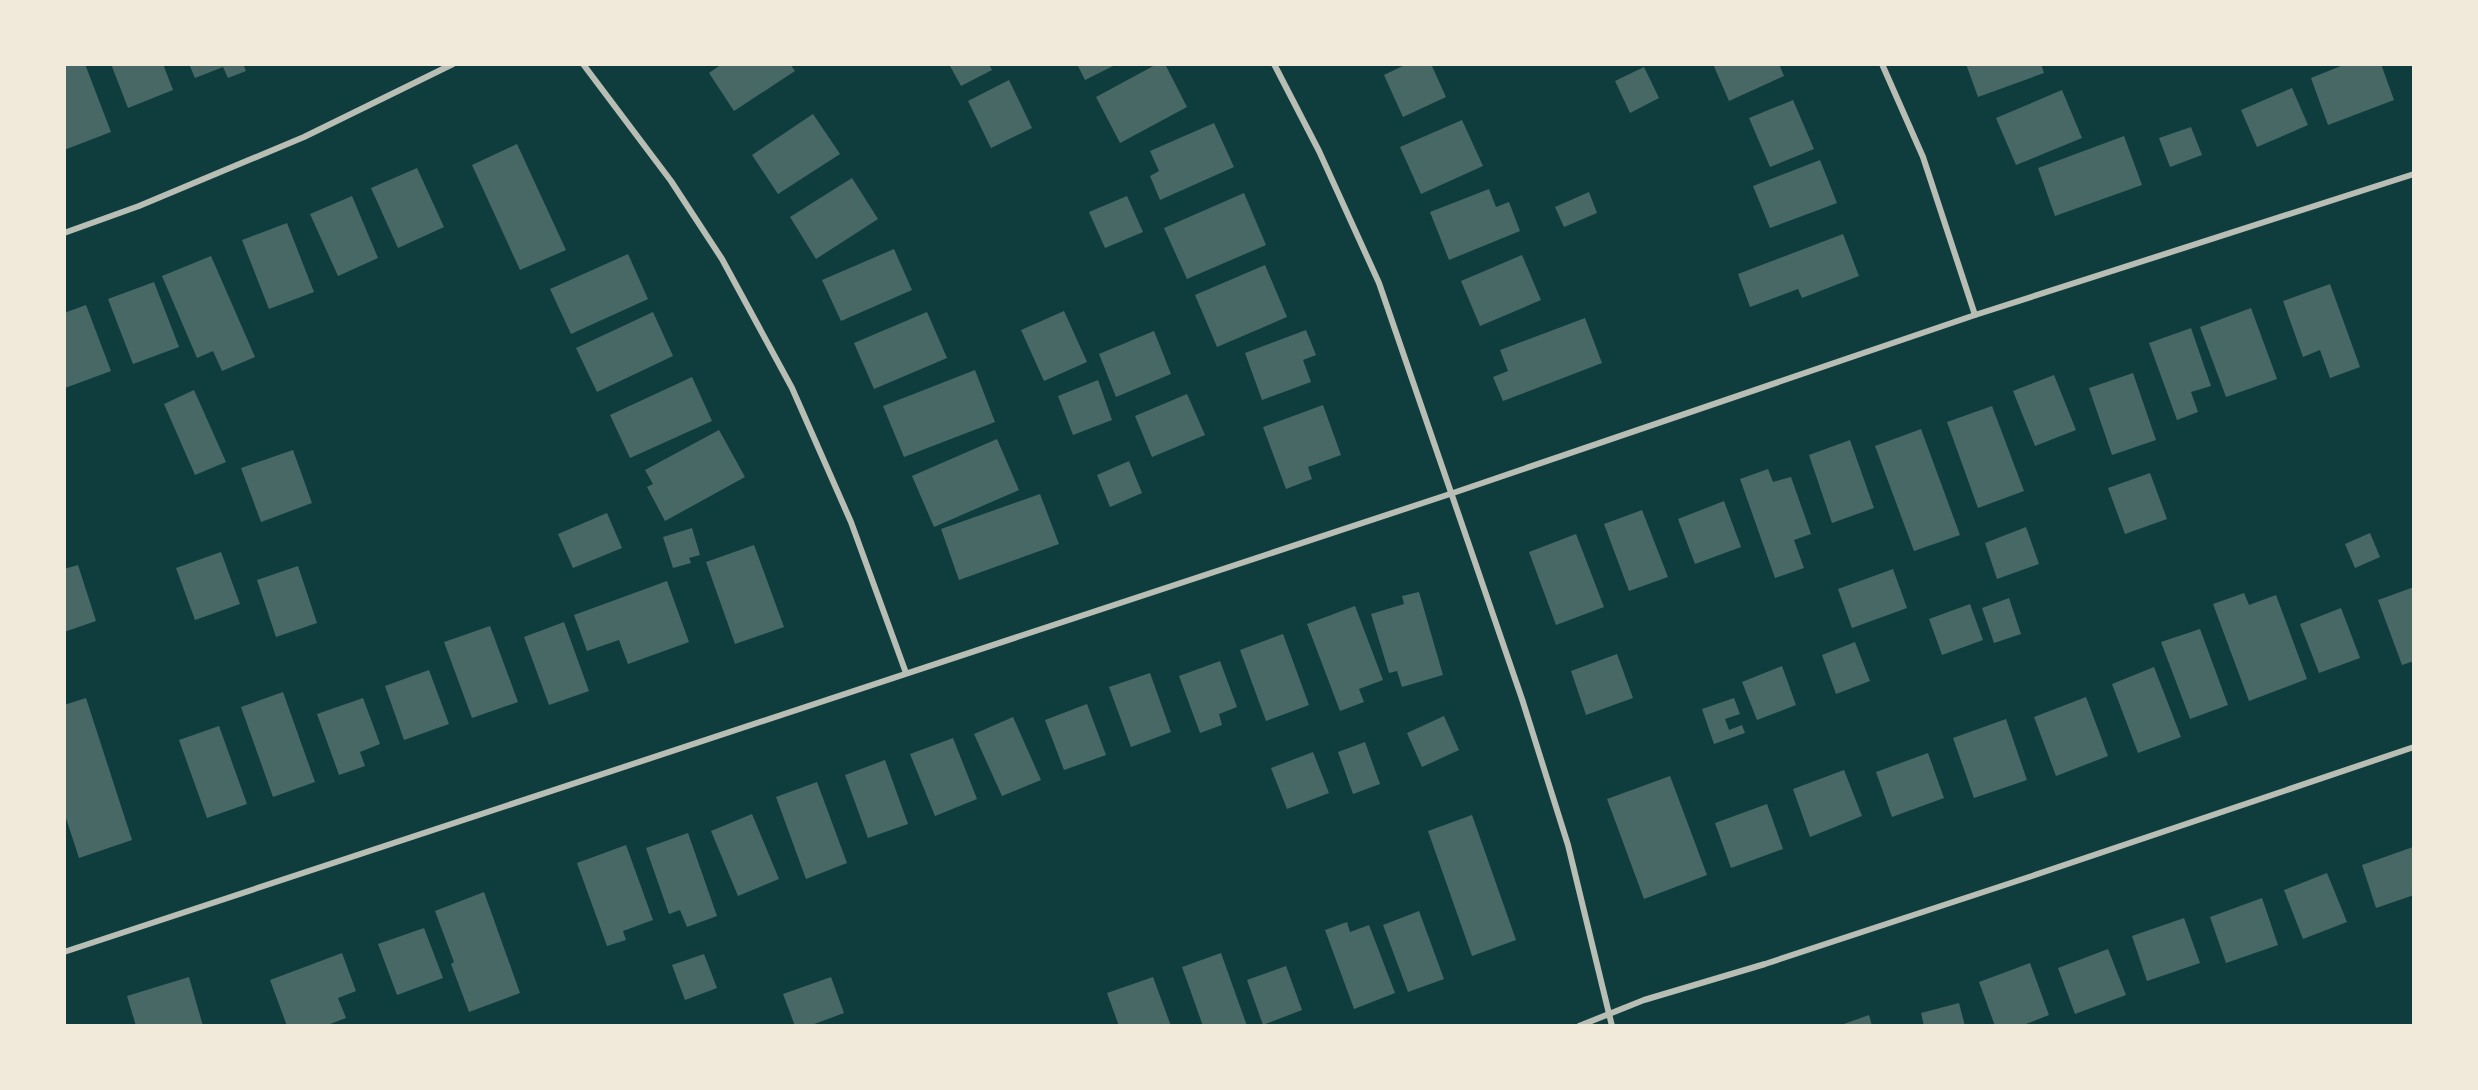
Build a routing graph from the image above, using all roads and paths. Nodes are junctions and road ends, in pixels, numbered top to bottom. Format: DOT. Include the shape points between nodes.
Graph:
graph roads {
  1 [pos="453,64"];
  2 [pos="583,64"];
  3 [pos="1274,64"];
  4 [pos="1882,64"];
  5 [pos="2414,174"];
  6 [pos="64,233"];
  7 [pos="1975,315"];
  8 [pos="1453,493"];
  9 [pos="906,673"];
  10 [pos="2414,747"];
  11 [pos="64,952"];
  12 [pos="1609,1013"];
  13 [pos="1579,1026"];
  14 [pos="1612,1026"];
  1 -- 6 [label="street" via="304,137 140,206"];
  2 -- 9 [label="street" via="671,181 722,259 792,388 851,522"];
  3 -- 8 [label="street" via="1379,283"];
  4 -- 7 [label="street" via="1923,157"];
  5 -- 7 [label="street"];
  7 -- 8 [label="street"];
  8 -- 9 [label="street"];
  8 -- 12 [label="street" via="1568,844"];
  9 -- 11 [label="street"];
  10 -- 12 [label="street"];
  12 -- 13 [label="street"];
  12 -- 14 [label="street"];
}
